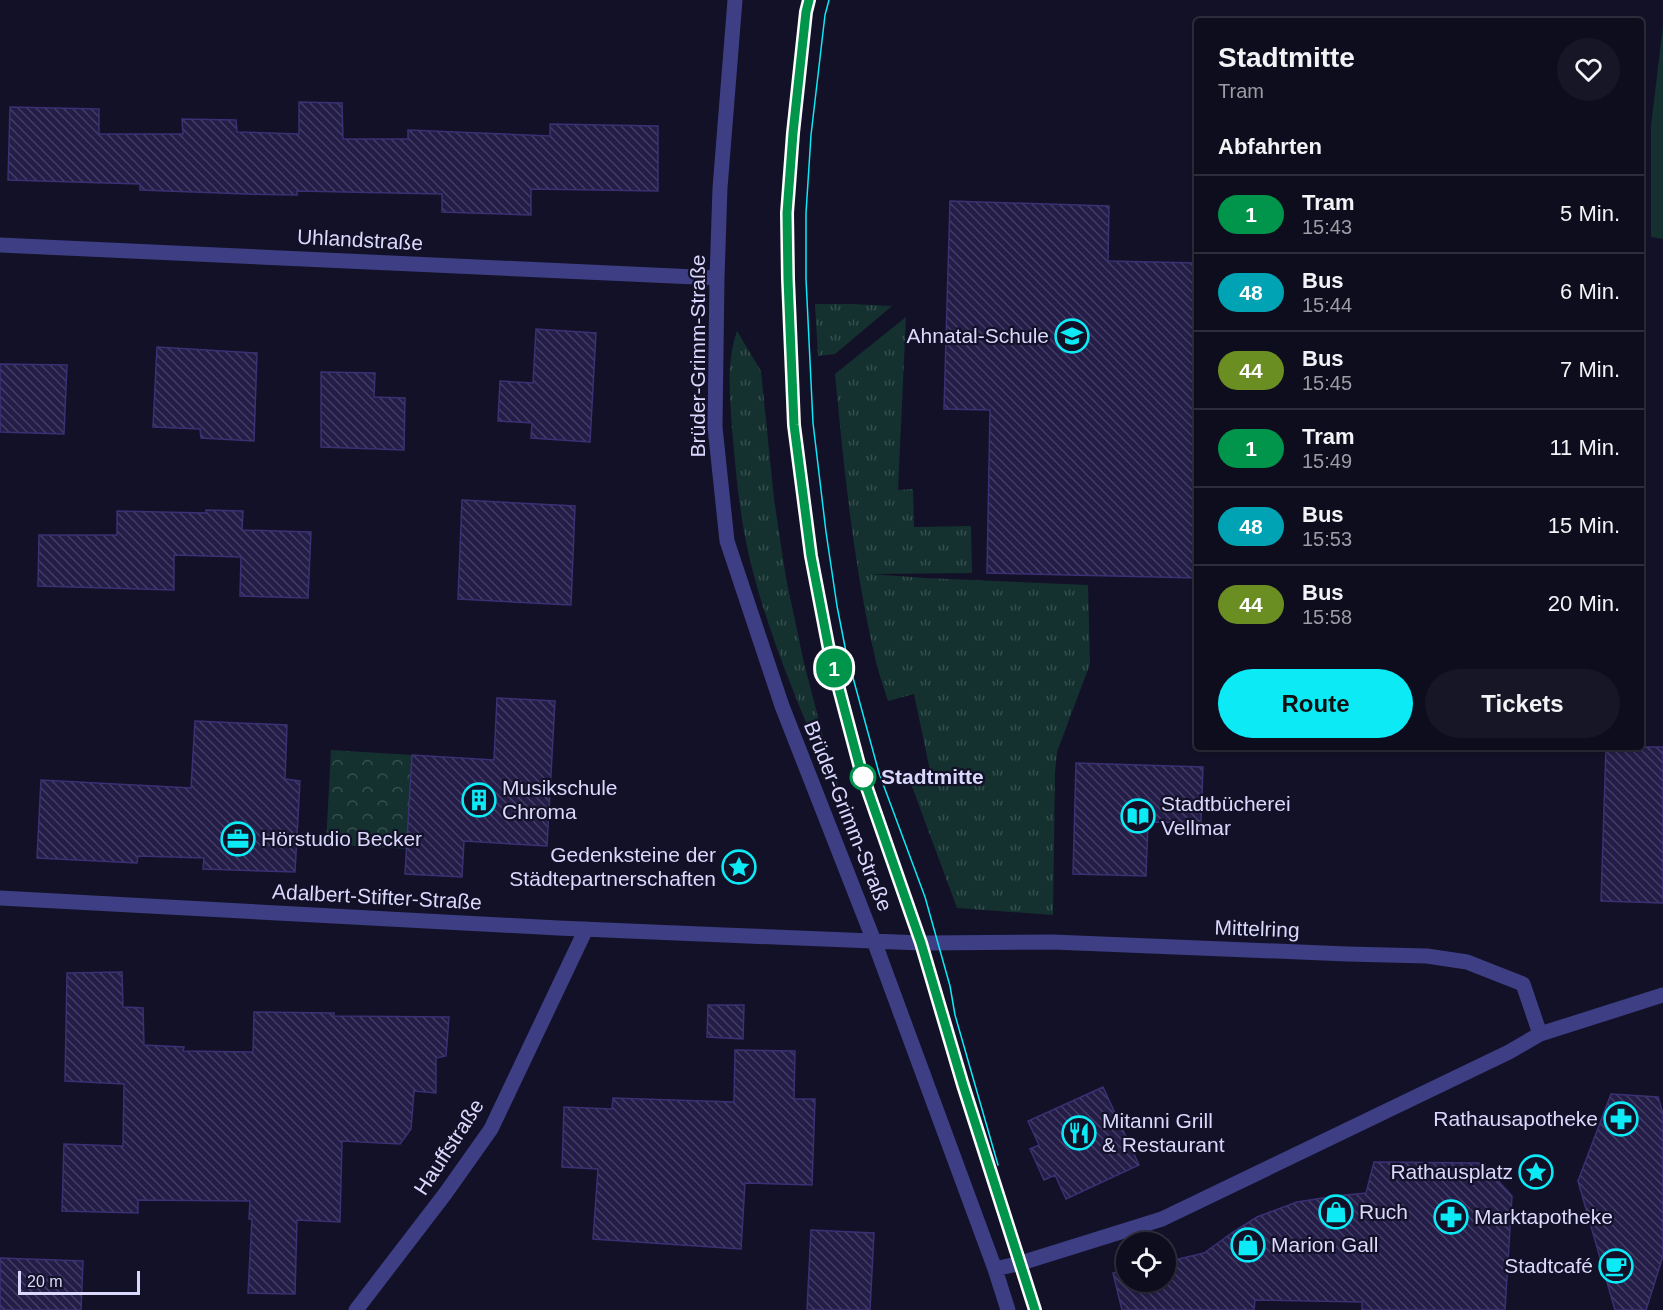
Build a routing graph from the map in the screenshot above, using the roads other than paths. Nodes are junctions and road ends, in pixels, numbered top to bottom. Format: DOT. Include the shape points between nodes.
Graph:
graph roads {
  1 [pos="735,0"];
  2 [pos="0,244"];
  3 [pos="717,278"];
  4 [pos="0,898"];
  5 [pos="586,929"];
  6 [pos="874,941"];
  7 [pos="931,942"];
  8 [pos="1663,995"];
  9 [pos="1540,1034"];
  10 [pos="995,1269"];
  11 [pos="357,1310"];
  12 [pos="1008,1310"];
  1 -- 3 [label="street, Brüder-Grimm-Straße"];
  2 -- 3 [label="street, Uhlandstraße"];
  3 -- 6 [label="street, Brüder-Grimm-Straße" via="715,427 726,541 782,706"];
  4 -- 5 [label="street, Adalbert-Stifter-Straße"];
  5 -- 6 [label="street, Adalbert-Stifter-Straße"];
  5 -- 11 [label="street, Hauffstraße" via="491,1129"];
  6 -- 7 [label="street, Adalbert-Stifter-Straße"];
  6 -- 10 [label="street, Brüder-Grimm-Straße"];
  7 -- 9 [label="street, Mittelring" via="1053,942 1427,956 1467,962 1523,984"];
  8 -- 9 [label="street"];
  9 -- 10 [label="street" via="1162,1219"];
  10 -- 12 [label="street, Brüder-Grimm-Straße"];
}
